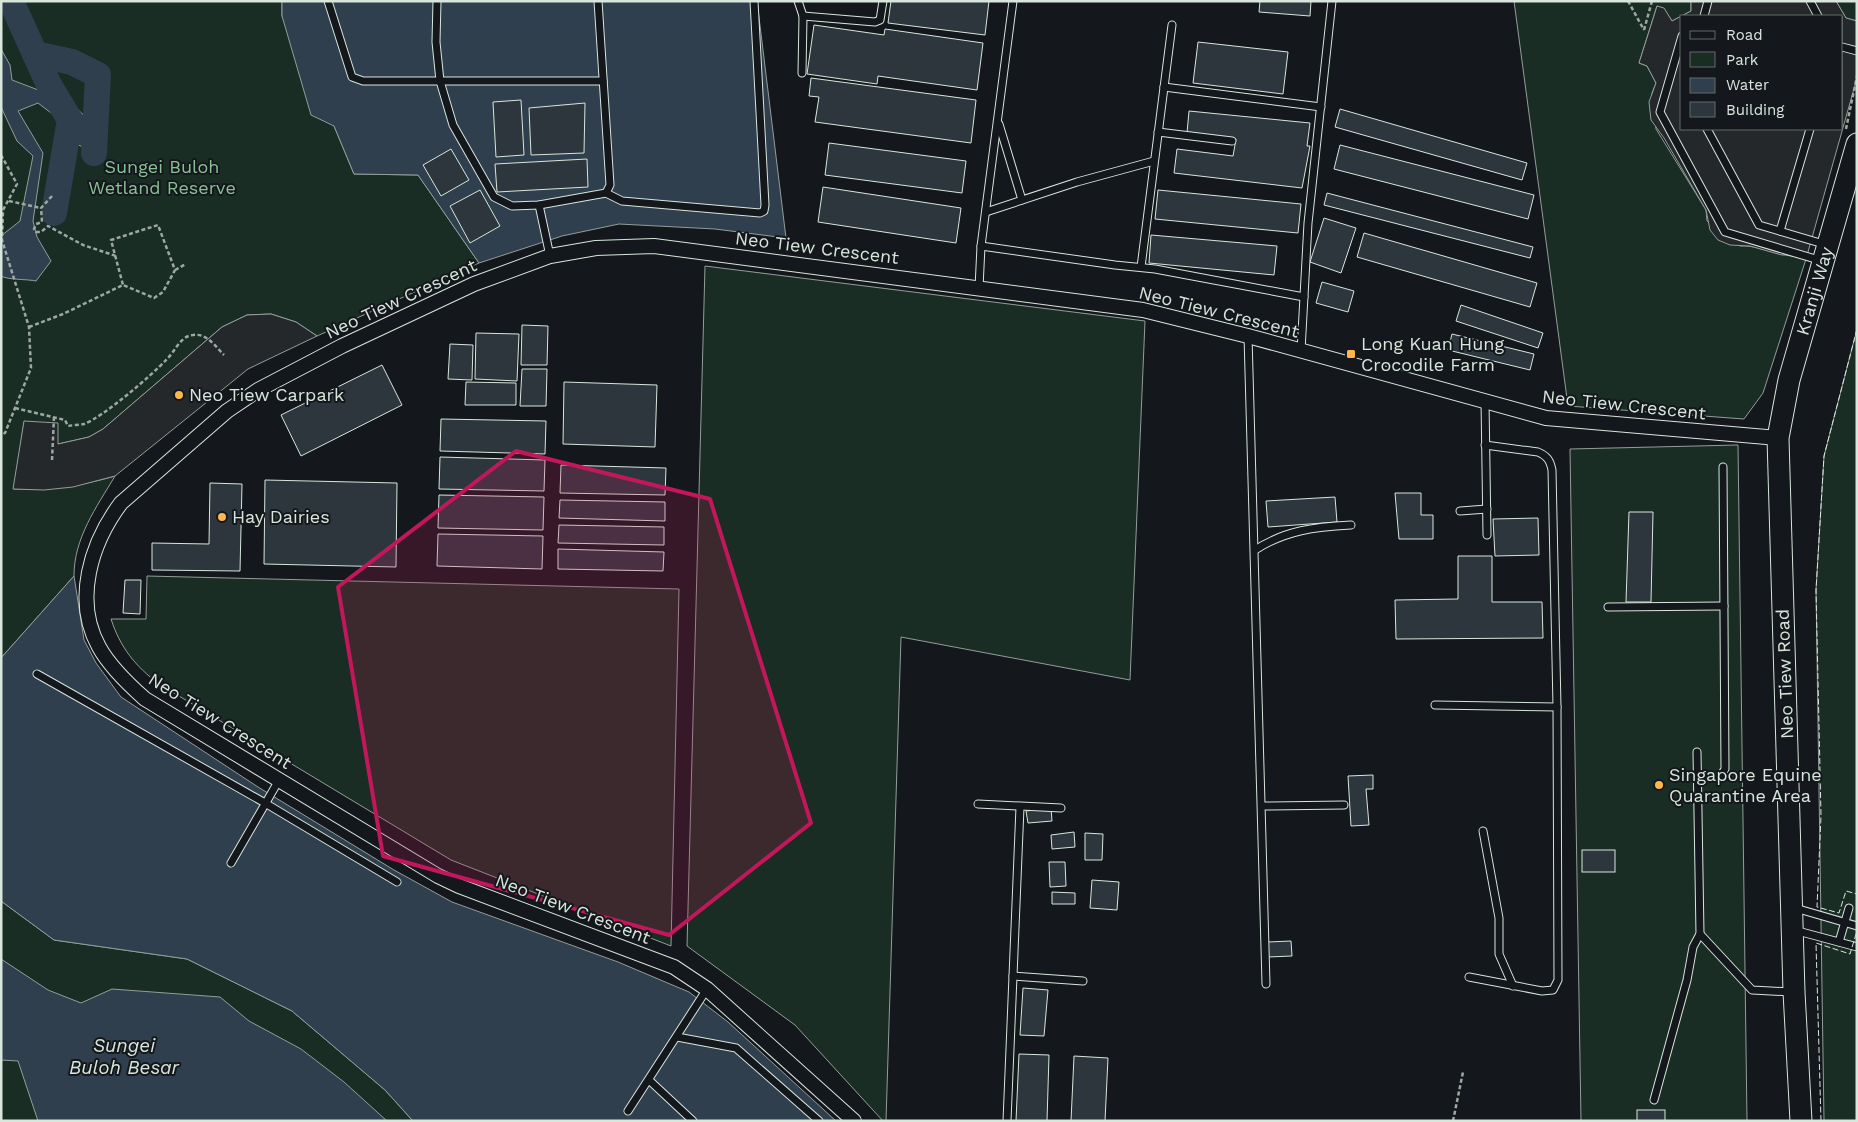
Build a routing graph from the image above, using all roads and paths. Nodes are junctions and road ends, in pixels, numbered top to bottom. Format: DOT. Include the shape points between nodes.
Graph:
graph roads {
  1 [pos="328,1"];
  2 [pos="437,1"];
  3 [pos="598,1"];
  4 [pos="754,1"];
  5 [pos="798,1"];
  6 [pos="883,1"];
  7 [pos="1013,1"];
  8 [pos="1332,1"];
  9 [pos="1628,1"];
  10 [pos="1652,1"];
  11 [pos="1708,1"];
  12 [pos="1810,1"];
  13 [pos="1705,13"];
  14 [pos="1817,15"];
  15 [pos="803,16"];
  16 [pos="1172,25"];
  17 [pos="1680,43"];
  18 [pos="1843,47"];
  19 [pos="1857,51"];
  20 [pos="802,73"];
  21 [pos="440,81"];
  22 [pos="603,81"];
  23 [pos="1164,87"];
  24 [pos="1321,107"];
  25 [pos="998,122"];
  26 [pos="1708,130"];
  27 [pos="1810,130"];
  28 [pos="1158,132"];
  29 [pos="1232,141"];
  30 [pos="1857,144"];
  31 [pos="1,155"];
  32 [pos="1154,161"];
  33 [pos="606,193"];
  34 [pos="52,196"];
  35 [pos="1022,200"];
  36 [pos="9,201"];
  37 [pos="539,205"];
  38 [pos="41,208"];
  39 [pos="986,212"];
  40 [pos="1780,232"];
  41 [pos="2,240"];
  42 [pos="981,246"];
  43 [pos="1825,253"];
  44 [pos="116,256"];
  45 [pos="550,256"];
  46 [pos="186,264"];
  47 [pos="1141,267"];
  48 [pos="175,270"];
  49 [pos="123,285"];
  50 [pos="979,288"];
  51 [pos="1304,298"];
  52 [pos="30,328"];
  53 [pos="1248,336"];
  54 [pos="1301,351"];
  55 [pos="224,355"];
  56 [pos="1485,401"];
  57 [pos="15,408"];
  58 [pos="54,417"];
  59 [pos="1,435"];
  60 [pos="1778,438"];
  61 [pos="1485,445"];
  62 [pos="52,460"];
  63 [pos="1723,468"];
  64 [pos="1487,509"];
  65 [pos="1460,511"];
  66 [pos="1351,526"];
  67 [pos="1487,535"];
  68 [pos="1254,550"];
  69 [pos="1724,606"];
  70 [pos="1608,607"];
  71 [pos="37,674"];
  72 [pos="1435,705"];
  73 [pos="1557,707"];
  74 [pos="1697,752"];
  75 [pos="1698,778"];
  76 [pos="279,780"];
  77 [pos="265,803"];
  78 [pos="978,804"];
  79 [pos="1344,805"];
  80 [pos="1020,806"];
  81 [pos="1262,806"];
  82 [pos="1061,808"];
  83 [pos="1483,831"];
  84 [pos="231,863"];
  85 [pos="397,882"];
  86 [pos="1792,907"];
  87 [pos="1849,908"];
  88 [pos="1845,922"];
  89 [pos="1857,926"];
  90 [pos="1792,929"];
  91 [pos="1700,934"];
  92 [pos="1839,942"];
  93 [pos="1857,947"];
  94 [pos="1013,976"];
  95 [pos="1469,977"];
  96 [pos="1083,981"];
  97 [pos="1266,984"];
  98 [pos="1513,986"];
  99 [pos="707,989"];
  100 [pos="1794,992"];
  101 [pos="677,1037"];
  102 [pos="1463,1072"];
  103 [pos="649,1080"];
  104 [pos="1654,1100"];
  105 [pos="628,1112"];
  106 [pos="693,1121"];
  107 [pos="819,1121"];
  108 [pos="854,1121"];
  109 [pos="1007,1121"];
  110 [pos="1453,1121"];
  111 [pos="1801,1121"];
  1 -- 21 [label="lane" via="352,77 364,81"];
  2 -- 21 [label="lane" via="436,42"];
  3 -- 22 [label="lane"];
  4 -- 33 [label="lane" via="764,211 622,201"];
  5 -- 15 [label="lane"];
  6 -- 15 [label="lane" via="880,20 875,22"];
  7 -- 25 [label="lane"];
  8 -- 24 [label="lane"];
  9 -- 10 [label="path" via="1644,30"];
  11 -- 13 [label="lane"];
  12 -- 14 [label="lane"];
  15 -- 20 [label="lane"];
  16 -- 23 [label="lane"];
  17 -- 43 [label="lane" via="1660,112 1725,232"];
  18 -- 19 [label="lane"];
  21 -- 22 [label="lane"];
  21 -- 37 [label="lane" via="453,125 494,197 512,206"];
  22 -- 33 [label="lane" via="610,185"];
  23 -- 24 [label="lane"];
  23 -- 28 [label="lane"];
  24 -- 51 [label="lane" via="1308,223"];
  25 -- 35 [label="lane"];
  25 -- 39 [label="lane"];
  26 -- 40 [label="lane" via="1759,225"];
  27 -- 40 [label="lane"];
  28 -- 29 [label="lane"];
  28 -- 32 [label="lane"];
  30 -- 43 [label="main road, Kranji Way"];
  31 -- 36 [label="path" via="17,184"];
  32 -- 35 [label="lane"];
  32 -- 47 [label="lane"];
  33 -- 37 [label="lane"];
  34 -- 38 [label="path"];
  35 -- 39 [label="lane"];
  36 -- 38 [label="path"];
  36 -- 41 [label="path" via="2,210"];
  37 -- 45 [label="lane"];
  38 -- 44 [label="path" via="42,222 36,224 36,232 48,226"];
  39 -- 42 [label="lane"];
  40 -- 43 [label="lane"];
  41 -- 52 [label="path"];
  42 -- 47 [label="lane"];
  42 -- 50 [label="lane"];
  43 -- 60 [label="main road, Kranji Way" via="1788,380"];
  44 -- 48 [label="path" via="111,240 158,225"];
  44 -- 49 [label="path"];
  45 -- 50 [label="street, Neo Tiew Crescent" via="596,248 654,246"];
  45 -- 76 [label="street, Neo Tiew Crescent" via="474,284 258,390 227,410 139,485 109,519 89,566 88,602 99,646 123,678 145,699"];
  46 -- 48 [label="path"];
  47 -- 51 [label="lane"];
  48 -- 49 [label="path" via="163,292 154,298"];
  49 -- 52 [label="path"];
  50 -- 53 [label="street, Neo Tiew Crescent" via="1143,310"];
  51 -- 54 [label="lane"];
  52 -- 57 [label="path" via="31,368"];
  53 -- 54 [label="street, Neo Tiew Crescent"];
  53 -- 68 [label="lane"];
  54 -- 56 [label="street, Neo Tiew Crescent"];
  55 -- 58 [label="path" via="207,337 189,335 167,360 85,424 68,426 65,420"];
  56 -- 60 [label="street, Neo Tiew Crescent" via="1546,418"];
  56 -- 61 [label="lane"];
  57 -- 58 [label="path"];
  57 -- 59 [label="path" via="5,433"];
  58 -- 62 [label="path"];
  60 -- 86 [label="main road, Neo Tiew Road"];
  61 -- 64 [label="lane"];
  61 -- 73 [label="lane" via="1538,452 1546,455 1550,462"];
  63 -- 69 [label="lane"];
  64 -- 65 [label="lane"];
  64 -- 67 [label="lane"];
  66 -- 68 [label="lane" via="1306,530 1274,538"];
  68 -- 81 [label="lane"];
  69 -- 70 [label="lane"];
  69 -- 75 [label="lane" via="1725,769 1720,777"];
  71 -- 77 [label="lane"];
  72 -- 73 [label="lane"];
  73 -- 98 [label="lane" via="1558,980 1553,990"];
  74 -- 75 [label="lane"];
  75 -- 91 [label="lane"];
  76 -- 77 [label="lane"];
  76 -- 99 [label="street, Neo Tiew Crescent" via="459,886 674,967"];
  77 -- 84 [label="lane"];
  77 -- 85 [label="lane"];
  78 -- 80 [label="lane"];
  79 -- 81 [label="lane"];
  80 -- 82 [label="lane"];
  80 -- 94 [label="lane"];
  81 -- 97 [label="lane"];
  83 -- 98 [label="lane" via="1499,918 1499,954"];
  86 -- 88 [label="lane"];
  86 -- 90 [label="main road, Neo Tiew Road"];
  87 -- 88 [label="lane"];
  88 -- 89 [label="lane"];
  88 -- 92 [label="lane"];
  90 -- 92 [label="lane"];
  90 -- 100 [label="main road, Neo Tiew Road"];
  91 -- 100 [label="lane" via="1752,990"];
  91 -- 104 [label="lane" via="1693,947"];
  92 -- 93 [label="lane"];
  94 -- 96 [label="lane"];
  94 -- 109 [label="lane"];
  95 -- 98 [label="lane"];
  99 -- 101 [label="lane"];
  99 -- 108 [label="street, Neo Tiew Crescent"];
  100 -- 111 [label="main road, Neo Tiew Road"];
  101 -- 103 [label="lane"];
  101 -- 107 [label="lane" via="736,1048"];
  102 -- 110 [label="path"];
  103 -- 105 [label="lane"];
  103 -- 106 [label="lane"];
}
